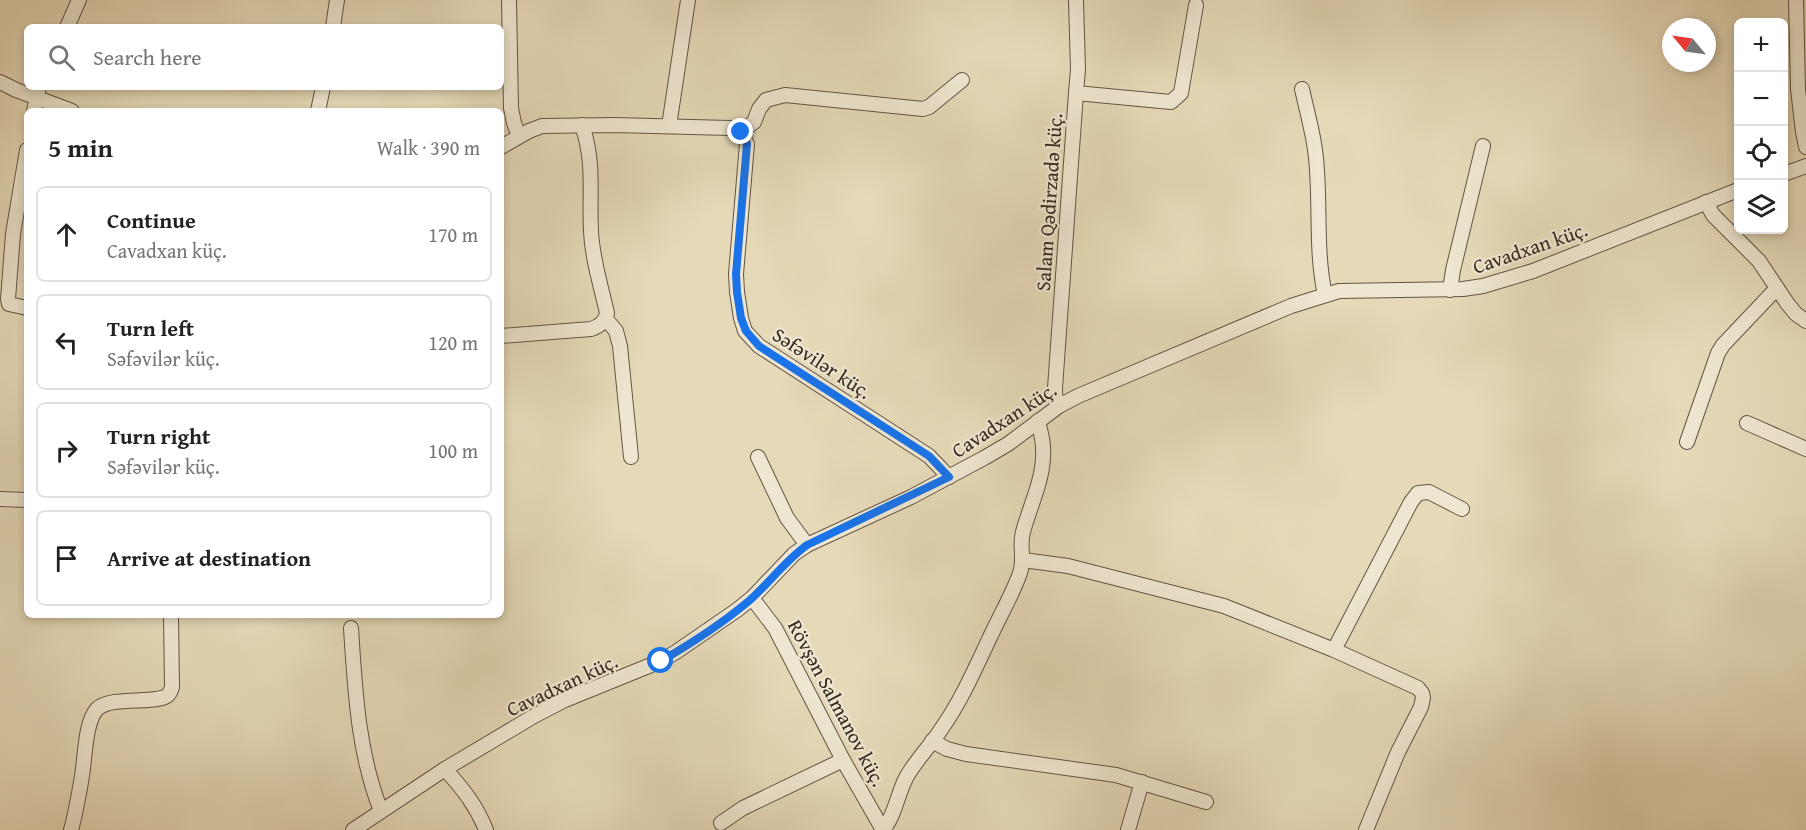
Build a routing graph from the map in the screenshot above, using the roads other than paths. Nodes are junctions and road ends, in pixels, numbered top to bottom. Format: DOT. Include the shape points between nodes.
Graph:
graph roads {
  1 [pos="79,0"];
  2 [pos="337,0"];
  3 [pos="509,0"];
  4 [pos="688,0"];
  5 [pos="1076,0"];
  6 [pos="1797,0"];
  7 [pos="1196,5"];
  8 [pos="67,24"];
  9 [pos="333,24"];
  10 [pos="962,80"];
  11 [pos="0,81"];
  12 [pos="1302,89"];
  13 [pos="322,90"];
  14 [pos="1076,93"];
  15 [pos="36,98"];
  16 [pos="64,108"];
  17 [pos="319,108"];
  18 [pos="582,125"];
  19 [pos="669,126"];
  20 [pos="741,132"];
  21 [pos="519,136"];
  22 [pos="504,145"];
  23 [pos="1483,146"];
  24 [pos="1806,147"];
  25 [pos="1806,166"];
  26 [pos="24,168"];
  27 [pos="1788,173"];
  28 [pos="1734,192"];
  29 [pos="1706,202"];
  30 [pos="5,280"];
  31 [pos="1777,288"];
  32 [pos="1450,290"];
  33 [pos="1325,295"];
  34 [pos="24,307"];
  35 [pos="606,319"];
  36 [pos="1806,321"];
  37 [pos="504,336"];
  38 [pos="1059,406"];
  39 [pos="1038,421"];
  40 [pos="1747,423"];
  41 [pos="1687,442"];
  42 [pos="1806,448"];
  43 [pos="631,457"];
  44 [pos="758,457"];
  45 [pos="949,477"];
  46 [pos="0,499"];
  47 [pos="24,500"];
  48 [pos="1462,509"];
  49 [pos="807,545"];
  50 [pos="1023,560"];
  51 [pos="752,598"];
  52 [pos="171,618"];
  53 [pos="351,628"];
  54 [pos="1334,650"];
  55 [pos="932,741"];
  56 [pos="843,760"];
  57 [pos="445,769"];
  58 [pos="1142,782"];
  59 [pos="1206,801"];
  60 [pos="381,811"];
  61 [pos="722,824"];
  62 [pos="71,830"];
  63 [pos="353,830"];
  64 [pos="486,830"];
  65 [pos="883,830"];
  66 [pos="1128,830"];
  67 [pos="1366,830"];
  1 -- 8 [label="street"];
  2 -- 9 [label="street"];
  3 -- 21 [label="street" via="511,108"];
  4 -- 19 [label="street"];
  5 -- 14 [label="street, Salam Qədirzadə küç."];
  6 -- 24 [label="street" via="1798,89"];
  7 -- 14 [label="street" via="1177,99 1172,102"];
  10 -- 20 [label="street" via="923,109 785,95 766,100 754,122"];
  11 -- 15 [label="street"];
  12 -- 33 [label="street" via="1317,169 1320,271"];
  13 -- 17 [label="street"];
  14 -- 38 [label="street, Salam Qədirzadə küç." via="1055,388"];
  15 -- 16 [label="street"];
  18 -- 19 [label="street"];
  18 -- 21 [label="street" via="542,126"];
  18 -- 35 [label="street" via="589,145 591,233"];
  19 -- 20 [label="street" via="730,128"];
  20 -- 45 [label="street, Səfəvilər küç." via="747,144 736,274 746,331 759,346 929,456"];
  21 -- 22 [label="street"];
  23 -- 32 [label="street"];
  25 -- 27 [label="street"];
  26 -- 30 [label="street"];
  28 -- 29 [label="street, Cavadxan küç."];
  29 -- 31 [label="street" via="1721,225 1763,266"];
  29 -- 32 [label="street, Cavadxan küç." via="1533,271 1474,288"];
  30 -- 34 [label="street" via="9,304"];
  31 -- 36 [label="street"];
  31 -- 41 [label="street" via="1718,353"];
  32 -- 33 [label="street, Cavadxan küç." via="1358,290"];
  33 -- 38 [label="street, Cavadxan küç."];
  35 -- 37 [label="street" via="591,328"];
  35 -- 43 [label="street" via="616,331 620,346"];
  38 -- 39 [label="street, Cavadxan küç."];
  39 -- 45 [label="street, Cavadxan küç." via="1008,444"];
  39 -- 50 [label="street" via="1043,464 1023,534"];
  40 -- 42 [label="street"];
  44 -- 49 [label="street" via="787,518"];
  45 -- 49 [label="street, Cavadxan küç."];
  46 -- 47 [label="street"];
  48 -- 54 [label="street" via="1429,492 1418,493"];
  49 -- 51 [label="street, Cavadxan küç."];
  50 -- 54 [label="street" via="1068,566 1202,599"];
  50 -- 55 [label="street" via="1014,589 956,707"];
  51 -- 56 [label="street, Rövşən Salmanov küç." via="776,628"];
  51 -- 57 [label="street, Cavadxan küç." via="661,661 565,700"];
  52 -- 62 [label="street" via="170,692 162,698 99,707 87,738"];
  53 -- 60 [label="street" via="358,721"];
  54 -- 67 [label="street" via="1418,688 1423,698"];
  55 -- 58 [label="street" via="966,754"];
  55 -- 65 [label="street" via="906,777"];
  56 -- 61 [label="street" via="743,808"];
  56 -- 65 [label="street, Rövşən Salmanov küç."];
  57 -- 60 [label="street, Cavadxan küç."];
  57 -- 64 [label="street" via="468,795"];
  58 -- 59 [label="street"];
  58 -- 66 [label="street"];
  60 -- 63 [label="street, Cavadxan küç."];
}
